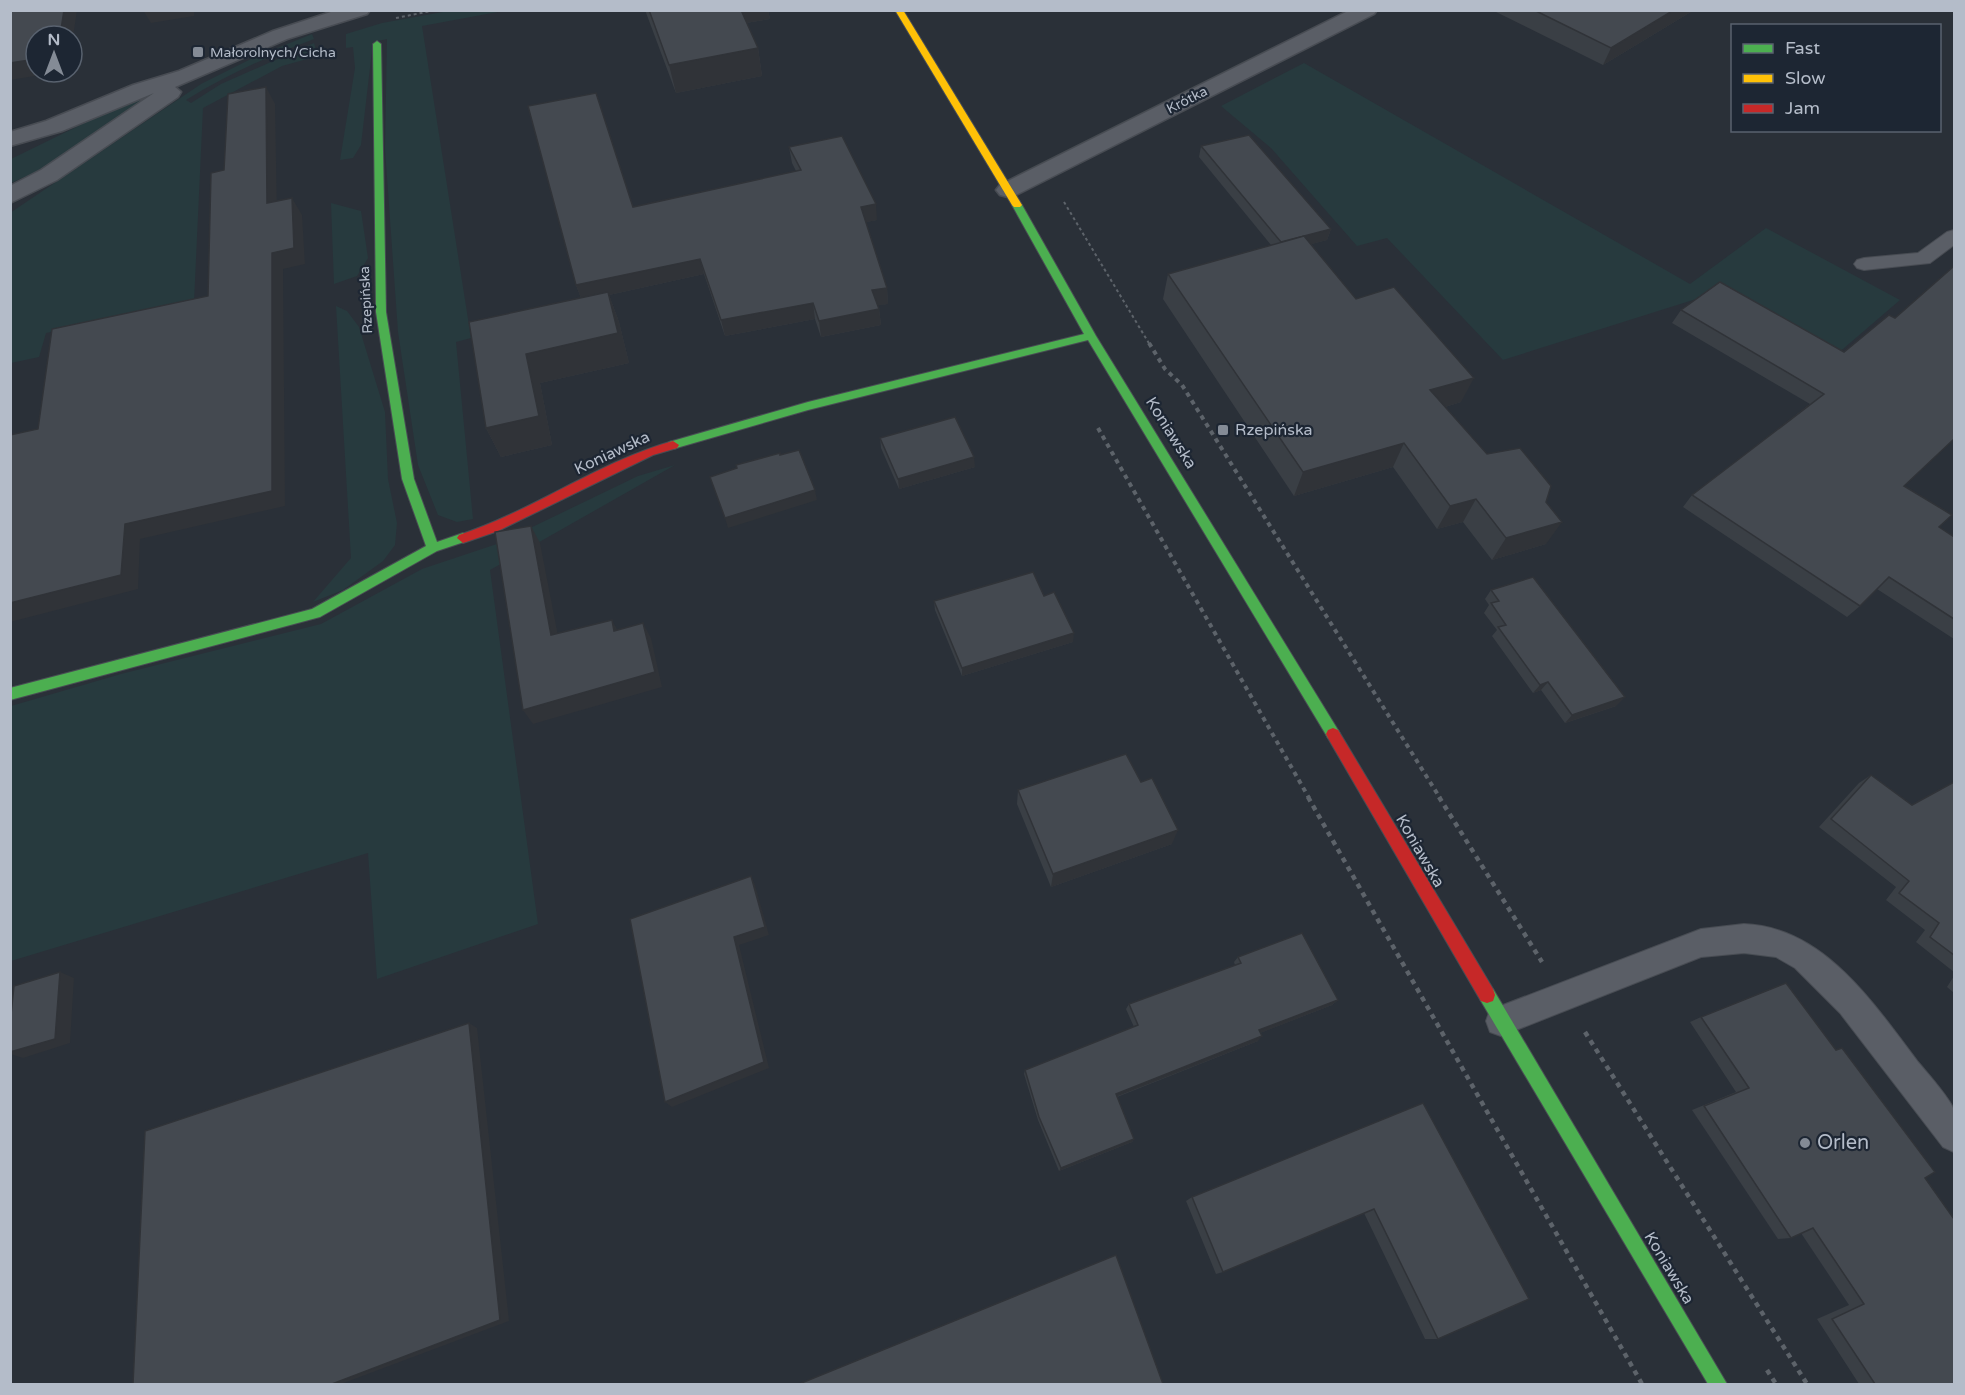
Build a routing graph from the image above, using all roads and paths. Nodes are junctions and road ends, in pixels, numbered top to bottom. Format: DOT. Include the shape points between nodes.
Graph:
graph roads {
  1 [pos="360,10"];
  2 [pos="899,10"];
  3 [pos="1367,10"];
  4 [pos="377,44"];
  5 [pos="187,76"];
  6 [pos="10,139"];
  7 [pos="1045,172"];
  8 [pos="1008,190"];
  9 [pos="10,196"];
  10 [pos="1954,236"];
  11 [pos="1863,264"];
  12 [pos="1091,336"];
  13 [pos="1092,418"];
  14 [pos="433,548"];
  15 [pos="10,693"];
  16 [pos="1563,997"];
  17 [pos="1502,1021"];
  18 [pos="1954,1136"];
  19 [pos="1642,1384"];
  20 [pos="1718,1384"];
  21 [pos="1807,1384"];
  1 -- 5 [label="street" via="280,35"];
  2 -- 8 [label="street, Koniawska"];
  3 -- 7 [label="street, Krótka"];
  4 -- 14 [label="street, Rzepińska" via="381,312 408,478"];
  5 -- 6 [label="street"];
  5 -- 9 [label="street" via="160,100 50,175"];
  7 -- 8 [label="street, Krótka"];
  7 -- 16 [label="path" via="1165,369 1182,385"];
  8 -- 12 [label="street, Koniawska"];
  10 -- 11 [label="lane" via="1923,259"];
  12 -- 14 [label="street, Koniawska" via="808,406 649,452 494,528"];
  12 -- 17 [label="street, Koniawska" via="1255,602"];
  13 -- 19 [label="path"];
  14 -- 15 [label="street, Koniawska" via="315,613"];
  16 -- 17 [label="lane"];
  16 -- 18 [label="lane" via="1701,943 1747,939 1787,946 1835,986"];
  16 -- 21 [label="path"];
  17 -- 20 [label="street, Koniawska"];
}
